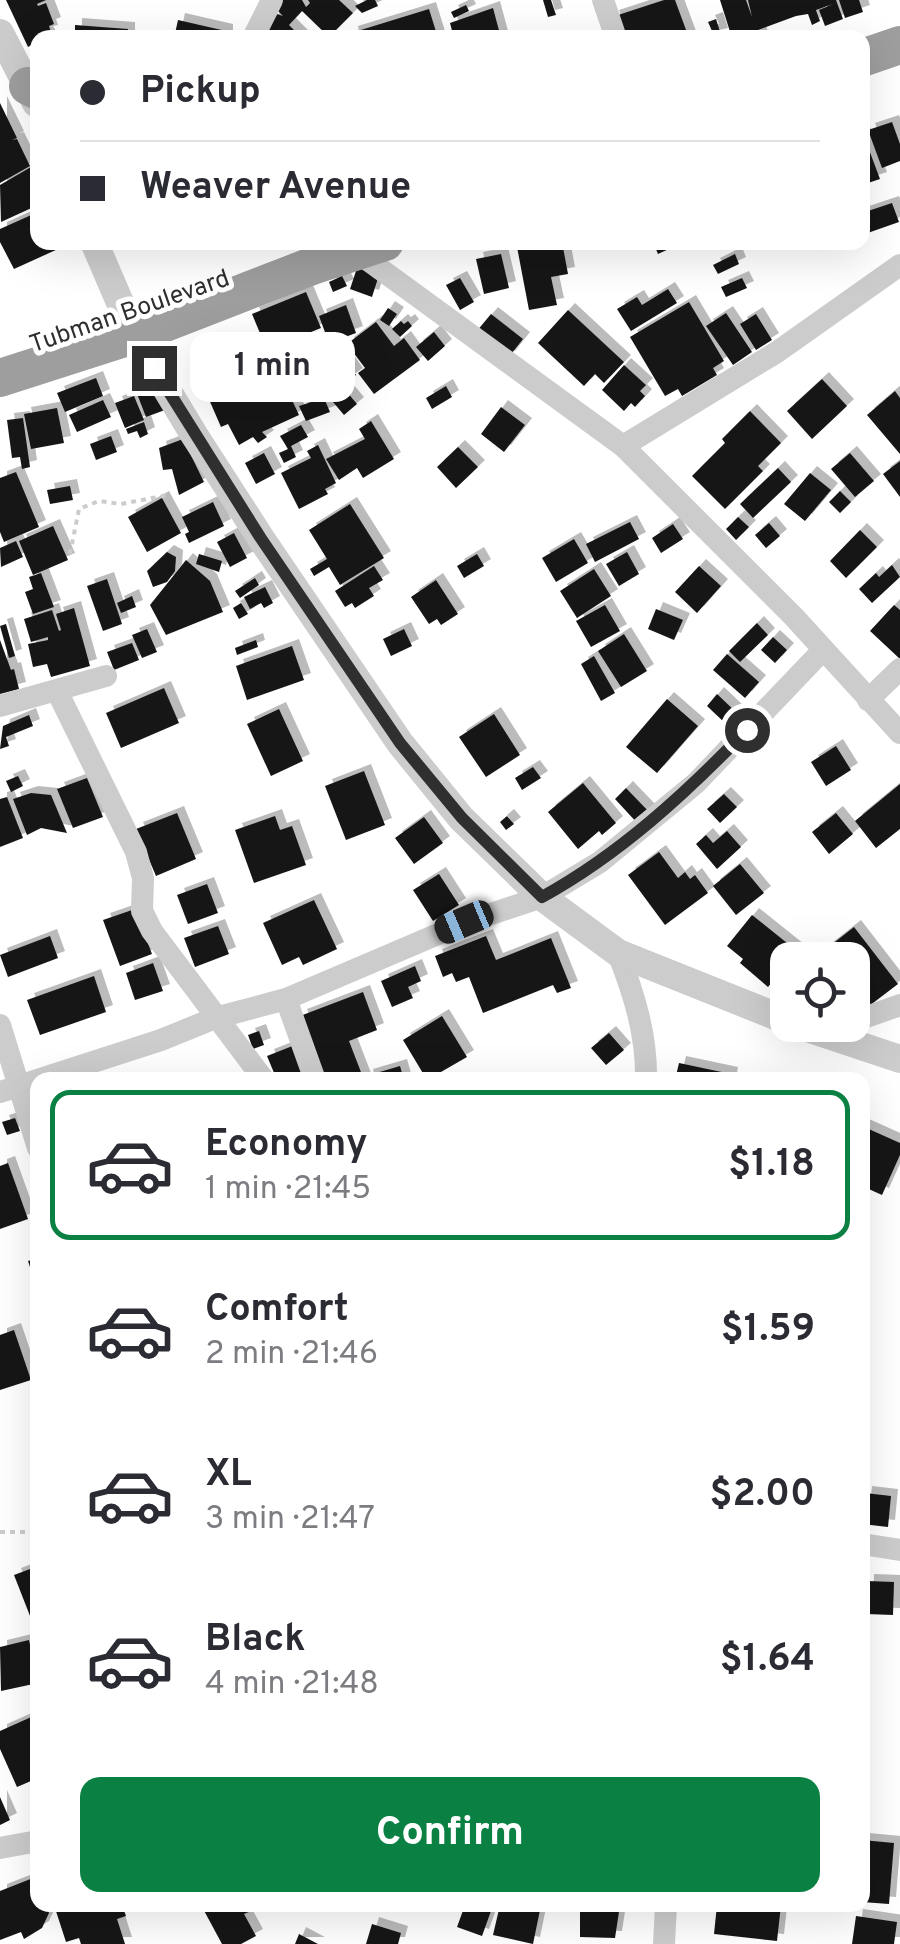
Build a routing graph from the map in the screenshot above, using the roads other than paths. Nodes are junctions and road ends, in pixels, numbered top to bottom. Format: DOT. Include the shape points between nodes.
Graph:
graph roads {
  1 [pos="272,0"];
  2 [pos="604,0"];
  3 [pos="257,30"];
  4 [pos="613,30"];
  5 [pos="0,34"];
  6 [pos="900,45"];
  7 [pos="870,55"];
  8 [pos="900,69"];
  9 [pos="870,79"];
  10 [pos="30,88"];
  11 [pos="97,250"];
  12 [pos="293,250"];
  13 [pos="362,250"];
  14 [pos="375,250"];
  15 [pos="900,264"];
  16 [pos="129,325"];
  17 [pos="0,355"];
  18 [pos="0,378"];
  19 [pos="623,446"];
  20 [pos="823,650"];
  21 [pos="900,669"];
  22 [pos="106,676"];
  23 [pos="57,691"];
  24 [pos="868,700"];
  25 [pos="0,706"];
  26 [pos="900,733"];
  27 [pos="542,897"];
  28 [pos="618,952"];
  29 [pos="286,999"];
  30 [pos="900,1005"];
  31 [pos="770,1014"];
  32 [pos="870,1016"];
  33 [pos="215,1018"];
  34 [pos="0,1026"];
  35 [pos="858,1042"];
  36 [pos="900,1058"];
  37 [pos="62,1072"];
  38 [pos="258,1072"];
  39 [pos="312,1072"];
  40 [pos="646,1072"];
  41 [pos="9,1089"];
  42 [pos="30,1132"];
  43 [pos="870,1545"];
  44 [pos="900,1550"];
  45 [pos="30,1842"];
  46 [pos="0,1848"];
  47 [pos="666,1912"];
  48 [pos="664,1944"];
  1 -- 3 [label="street"];
  2 -- 4 [label="street"];
  5 -- 10 [label="street"];
  6 -- 7 [label="highway"];
  8 -- 9 [label="highway"];
  11 -- 16 [label="street"];
  12 -- 16 [label="highway, Tubman Boulevard"];
  13 -- 16 [label="highway, Tubman Boulevard"];
  14 -- 19 [label="street"];
  15 -- 19 [label="street" via="777,352"];
  16 -- 17 [label="highway, Tubman Boulevard"];
  16 -- 18 [label="highway, Tubman Boulevard"];
  16 -- 27 [label="street" via="260,537 400,743 462,818"];
  19 -- 20 [label="street"];
  20 -- 24 [label="street"];
  20 -- 27 [label="street" via="696,783 600,862"];
  21 -- 24 [label="street"];
  22 -- 23 [label="street"];
  23 -- 25 [label="street"];
  23 -- 33 [label="street" via="136,852 144,878 142,912"];
  24 -- 26 [label="street"];
  27 -- 28 [label="street"];
  27 -- 29 [label="street" via="464,922"];
  28 -- 31 [label="street"];
  28 -- 40 [label="street" via="634,994"];
  29 -- 33 [label="street"];
  29 -- 39 [label="street"];
  30 -- 32 [label="street"];
  33 -- 37 [label="street"];
  33 -- 38 [label="street"];
  34 -- 41 [label="street"];
  35 -- 36 [label="street"];
  41 -- 42 [label="street"];
  43 -- 44 [label="street"];
  45 -- 46 [label="street"];
  47 -- 48 [label="street"];
}
